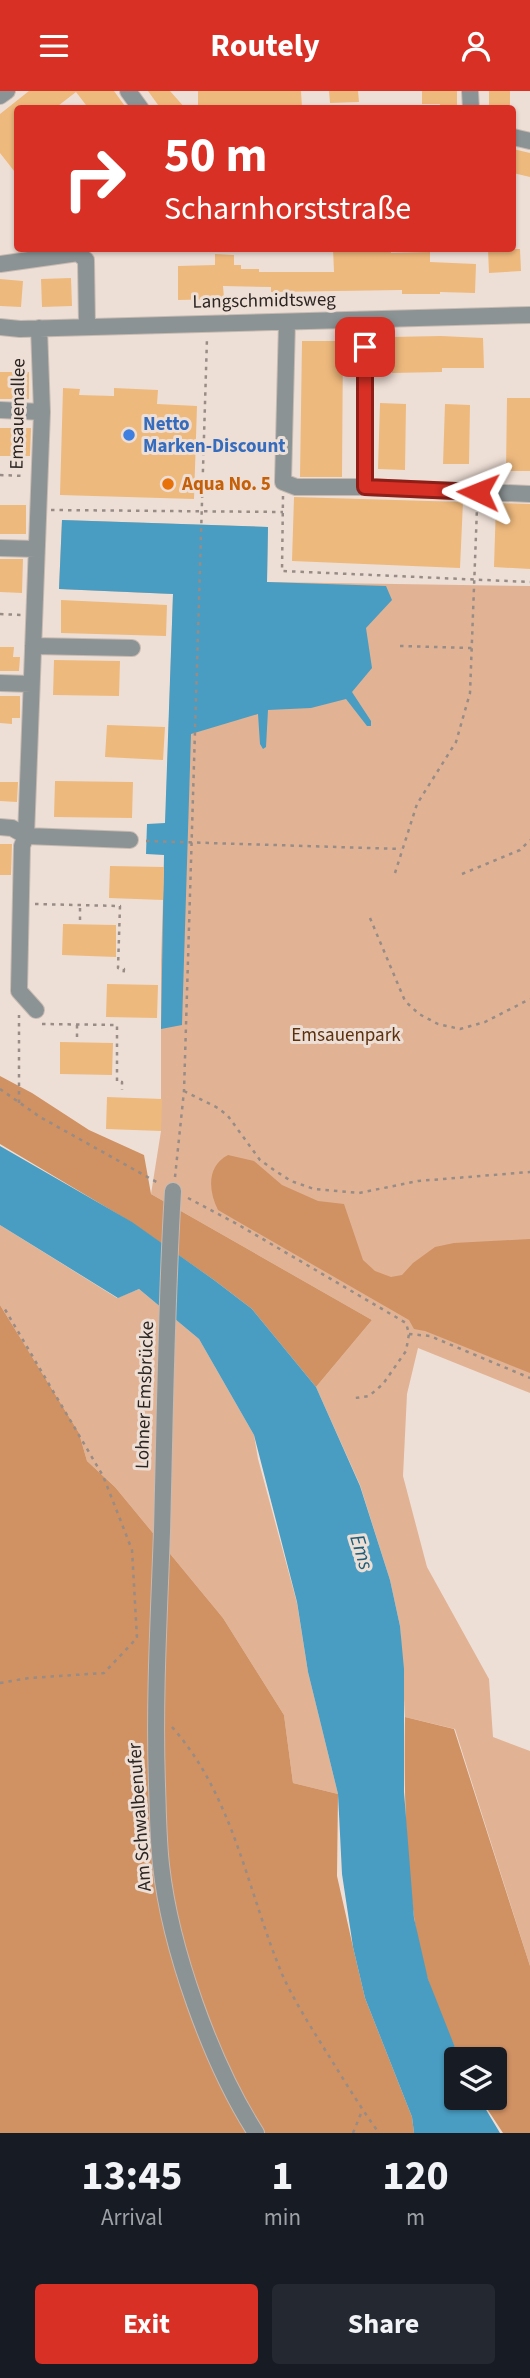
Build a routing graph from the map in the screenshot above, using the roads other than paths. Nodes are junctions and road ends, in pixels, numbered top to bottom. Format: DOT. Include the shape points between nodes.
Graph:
graph roads {
  1 [pos="6,91"];
  2 [pos="0,96"];
  3 [pos="0,264"];
  4 [pos="530,315"];
  5 [pos="365,320"];
  6 [pos="287,322"];
  7 [pos="87,326"];
  8 [pos="0,327"];
  9 [pos="39,328"];
  10 [pos="0,411"];
  11 [pos="42,412"];
  12 [pos="365,487"];
  13 [pos="530,493"];
  14 [pos="0,548"];
  15 [pos="36,549"];
  16 [pos="33,646"];
  17 [pos="132,648"];
  18 [pos="0,683"];
  19 [pos="31,684"];
  20 [pos="0,827"];
  21 [pos="26,836"];
  22 [pos="138,841"];
  23 [pos="36,1010"];
  24 [pos="177,1193"];
  25 [pos="160,1564"];
  26 [pos="256,2133"];
  1 -- 2 [label="street"];
  3 -- 7 [label="street" via="78,253 86,260"];
  4 -- 5 [label="street, Langschmidtsweg"];
  5 -- 6 [label="street, Langschmidtsweg"];
  5 -- 12 [label="street"];
  6 -- 7 [label="street, Langschmidtsweg"];
  6 -- 12 [label="street" via="283,482 296,487"];
  7 -- 9 [label="street, Langschmidtsweg"];
  8 -- 9 [label="street, Langschmidtsweg"];
  9 -- 11 [label="street, Emsauenallee"];
  10 -- 11 [label="street"];
  11 -- 15 [label="street, Emsauenallee"];
  12 -- 13 [label="street"];
  14 -- 15 [label="street"];
  15 -- 16 [label="street, Emsauenallee"];
  16 -- 17 [label="street"];
  16 -- 19 [label="street, Emsauenallee"];
  18 -- 19 [label="street"];
  19 -- 21 [label="street, Emsauenallee"];
  20 -- 21 [label="street"];
  21 -- 22 [label="street"];
  21 -- 23 [label="street, Emsauenallee" via="22,846 19,991"];
  24 -- 25 [label="street, Lohner Emsbrücke" via="171,1227"];
  25 -- 26 [label="street, Am Schwalbenufer" via="156,1719 161,1865 169,1912 201,2017"];
}
